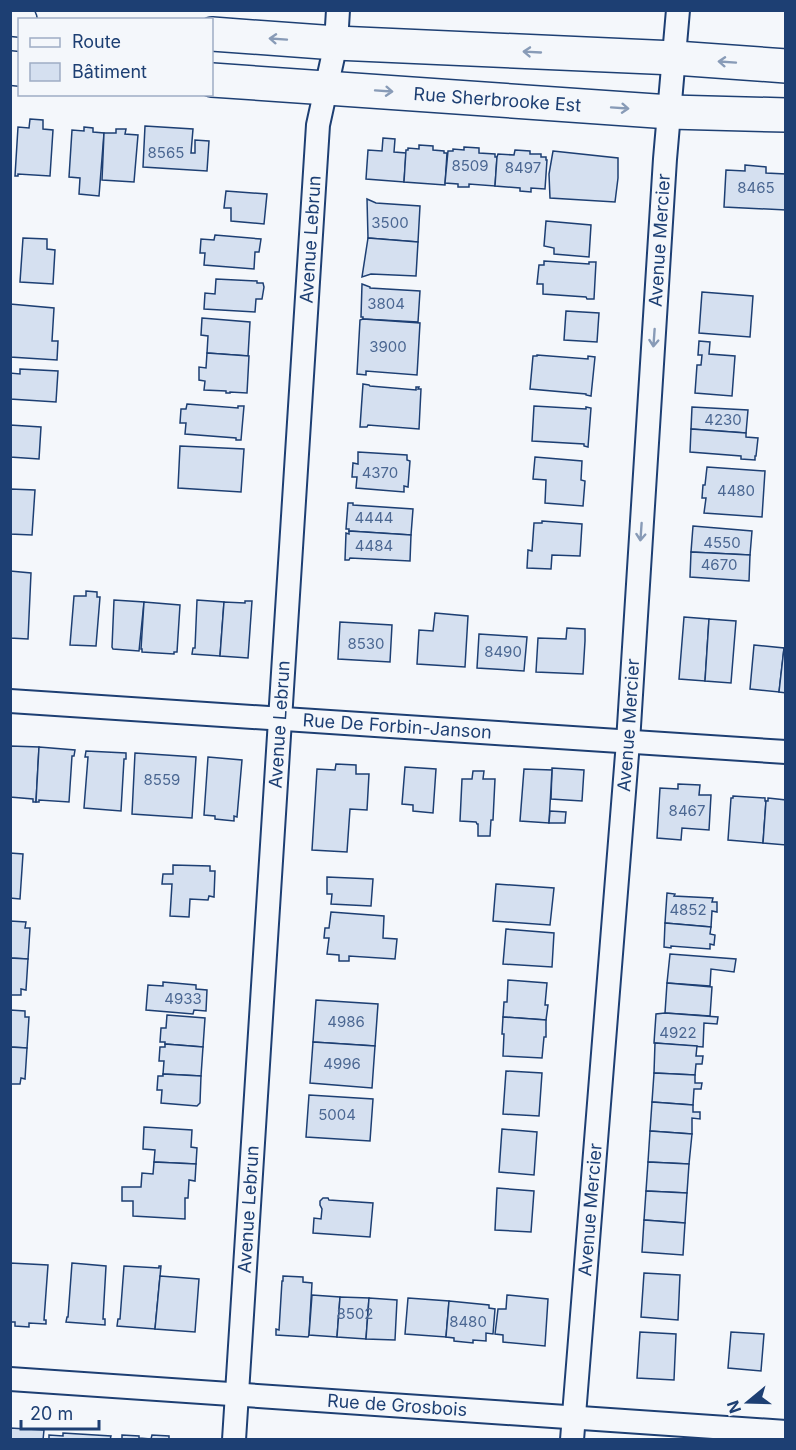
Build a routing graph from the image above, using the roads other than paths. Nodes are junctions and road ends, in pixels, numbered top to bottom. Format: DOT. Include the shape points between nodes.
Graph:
graph roads {
  1 [pos="338,10"];
  2 [pos="678,10"];
  3 [pos="213,34"];
  4 [pos="336,43"];
  5 [pos="675,58"];
  6 [pos="786,66"];
  7 [pos="213,80"];
  8 [pos="326,87"];
  9 [pos="670,112"];
  10 [pos="786,115"];
  11 [pos="10,701"];
  12 [pos="280,718"];
  13 [pos="628,742"];
  14 [pos="786,752"];
  15 [pos="10,1379"];
  16 [pos="237,1395"];
  17 [pos="573,1429"];
  18 [pos="786,1432"];
  19 [pos="234,1440"];
  1 -- 4 [label="street, Avenue Lebrun"];
  2 -- 5 [label="street, Avenue Mercier"];
  4 -- 3 [label="main road, one-way"];
  5 -- 4 [label="main road, one-way"];
  4 -- 8 [label="street, Avenue Lebrun"];
  6 -- 5 [label="main road, one-way"];
  5 -- 9 [label="street, Avenue Mercier"];
  7 -- 8 [label="main road, Rue Sherbrooke Est"];
  8 -- 9 [label="main road, Rue Sherbrooke Est, one-way"];
  8 -- 12 [label="street, Avenue Lebrun" via="318,125"];
  9 -- 10 [label="main road, Rue Sherbrooke Est"];
  9 -- 13 [label="street, Avenue Mercier, one-way"];
  11 -- 12 [label="street, Rue De Forbin-Janson"];
  12 -- 13 [label="street, Rue De Forbin-Janson"];
  12 -- 16 [label="street, Avenue Lebrun"];
  13 -- 14 [label="street, Rue De Forbin-Janson"];
  13 -- 17 [label="street, Avenue Mercier"];
  15 -- 16 [label="street, Rue de Grosbois"];
  16 -- 17 [label="street, Rue de Grosbois"];
  16 -- 19 [label="street, Avenue Lebrun"];
  17 -- 18 [label="street, Rue de Grosbois"];
}
